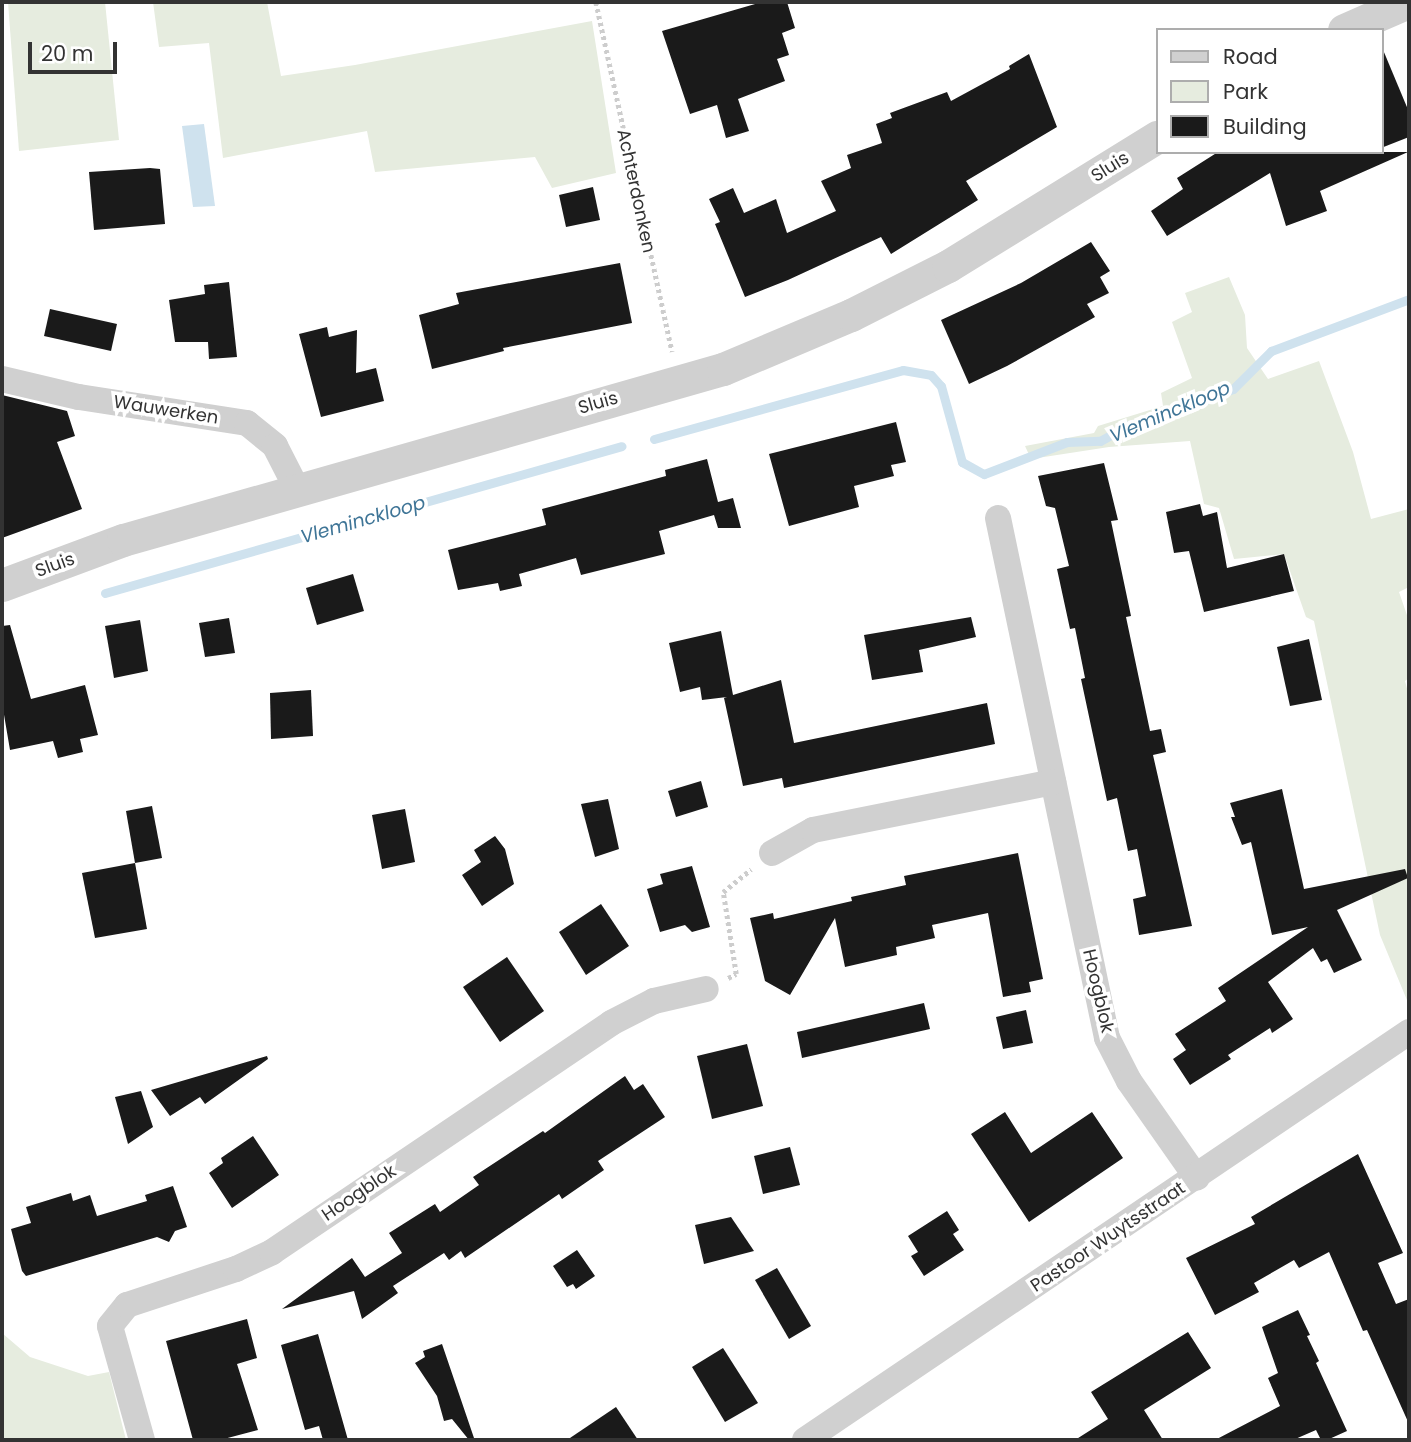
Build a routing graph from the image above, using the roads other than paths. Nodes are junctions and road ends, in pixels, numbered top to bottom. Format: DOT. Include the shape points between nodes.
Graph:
graph roads {
  1 [pos="1408,2"];
  2 [pos="1349,28"];
  3 [pos="1156,138"];
  4 [pos="2,379"];
  5 [pos="297,489"];
  6 [pos="998,519"];
  7 [pos="2,585"];
  8 [pos="1053,782"];
  9 [pos="772,853"];
  10 [pos="706,989"];
  11 [pos="1409,1032"];
  12 [pos="1197,1178"];
  13 [pos="142,1440"];
  14 [pos="805,1440"];
  1 -- 2 [label="street"];
  3 -- 5 [label="street, Sluis" via="948,266 863,309 723,369"];
  4 -- 5 [label="street, Wauwerken" via="79,397 247,423 275,446"];
  5 -- 7 [label="street, Sluis" via="123,540"];
  6 -- 8 [label="street, Hoogblok"];
  8 -- 9 [label="street" via="813,830"];
  8 -- 12 [label="street, Hoogblok" via="1107,1038 1129,1081"];
  10 -- 13 [label="street, Hoogblok" via="654,1001 611,1023 272,1252 236,1269 127,1305 110,1326"];
  11 -- 12 [label="street, Pastoor Wuytsstraat"];
  12 -- 14 [label="street, Pastoor Wuytsstraat"];
}
